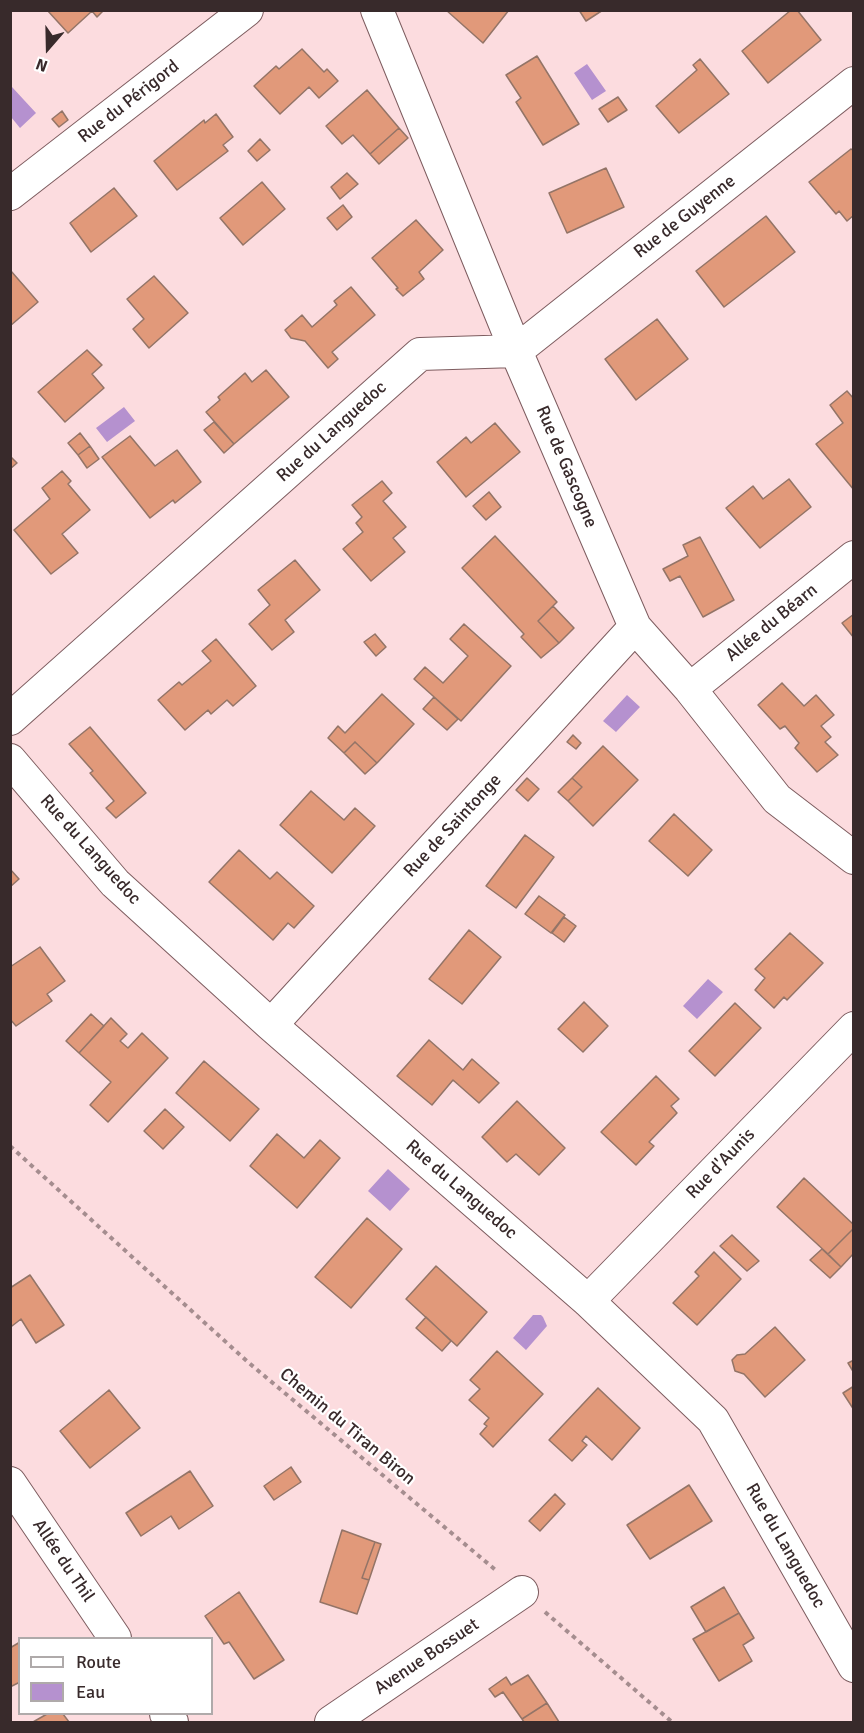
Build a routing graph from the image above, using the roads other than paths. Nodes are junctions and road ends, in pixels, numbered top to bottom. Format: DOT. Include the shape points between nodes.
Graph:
graph roads {
  1 [pos="247,10"];
  2 [pos="377,10"];
  3 [pos="854,82"];
  4 [pos="10,194"];
  5 [pos="516,351"];
  6 [pos="854,556"];
  7 [pos="635,627"];
  8 [pos="690,689"];
  9 [pos="10,719"];
  10 [pos="10,760"];
  11 [pos="854,858"];
  12 [pos="271,1025"];
  13 [pos="854,1028"];
  14 [pos="588,1300"];
  15 [pos="10,1484"];
  16 [pos="522,1592"];
  17 [pos="114,1637"];
  18 [pos="854,1665"];
  19 [pos="331,1722"];
  1 -- 4 [label="street, Rue du Périgord"];
  2 -- 5 [label="street, Rue de Gascogne"];
  3 -- 5 [label="street, Rue de Guyenne"];
  5 -- 7 [label="street, Rue de Gascogne"];
  5 -- 9 [label="street, Rue du Languedoc" via="420,354"];
  6 -- 8 [label="street, Allée du Béarn"];
  7 -- 8 [label="street, Rue de Gascogne"];
  7 -- 12 [label="street, Rue de Saintonge"];
  8 -- 11 [label="street, Rue de Gascogne" via="777,799"];
  10 -- 12 [label="street, Rue du Languedoc" via="115,883"];
  12 -- 14 [label="street, Rue du Languedoc"];
  13 -- 14 [label="street, Rue d'Aunis"];
  14 -- 18 [label="street, Rue du Languedoc" via="713,1420"];
  15 -- 17 [label="street, Allée du Thil"];
  16 -- 19 [label="street, Avenue Bossuet"];
}
